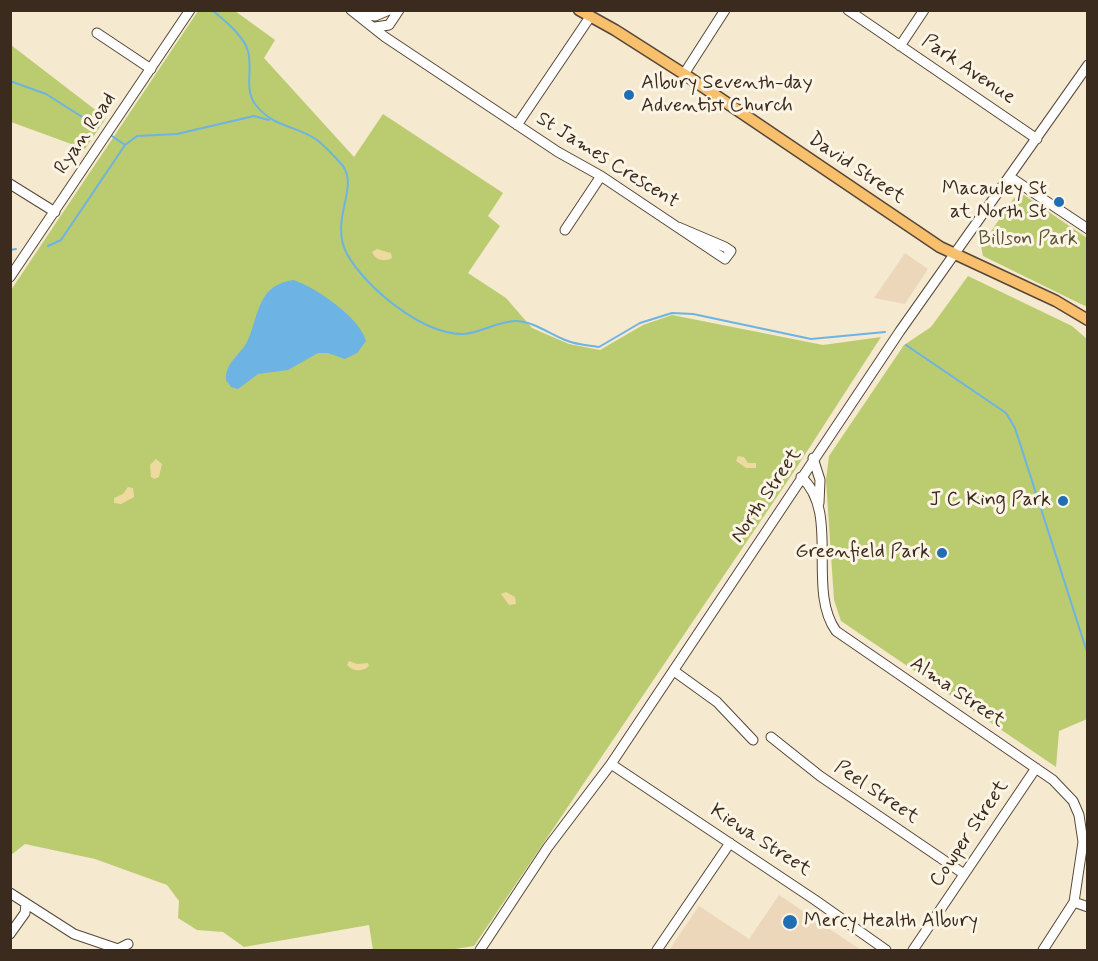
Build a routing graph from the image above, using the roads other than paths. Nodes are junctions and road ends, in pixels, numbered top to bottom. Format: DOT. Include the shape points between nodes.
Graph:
graph roads {
  1 [pos="190,10"];
  2 [pos="351,10"];
  3 [pos="389,10"];
  4 [pos="399,10"];
  5 [pos="579,10"];
  6 [pos="725,10"];
  7 [pos="848,10"];
  8 [pos="924,10"];
  9 [pos="592,14"];
  10 [pos="375,16"];
  11 [pos="375,27"];
  12 [pos="97,33"];
  13 [pos="900,46"];
  14 [pos="1088,65"];
  15 [pos="151,69"];
  16 [pos="684,74"];
  17 [pos="517,125"];
  18 [pos="1037,139"];
  19 [pos="601,176"];
  20 [pos="1010,177"];
  21 [pos="10,184"];
  22 [pos="55,212"];
  23 [pos="1088,229"];
  24 [pos="565,230"];
  25 [pos="956,255"];
  26 [pos="725,259"];
  27 [pos="10,277"];
  28 [pos="1088,320"];
  29 [pos="813,458"];
  30 [pos="801,477"];
  31 [pos="819,508"];
  32 [pos="674,672"];
  33 [pos="771,737"];
  34 [pos="753,740"];
  35 [pos="611,764"];
  36 [pos="1036,768"];
  37 [pos="730,843"];
  38 [pos="964,874"];
  39 [pos="10,893"];
  40 [pos="1074,902"];
  41 [pos="26,904"];
  42 [pos="1088,907"];
  43 [pos="10,934"];
  44 [pos="128,944"];
  45 [pos="478,950"];
  46 [pos="657,951"];
  47 [pos="886,951"];
  48 [pos="913,951"];
  49 [pos="1043,951"];
  1 -- 15 [label="street, Ryan Road"];
  2 -- 10 [label="street, St James Crescent"];
  2 -- 11 [label="street, St James Crescent"];
  3 -- 10 [label="street"];
  4 -- 11 [label="street" via="389,25"];
  5 -- 9 [label="main road, David Street"];
  6 -- 16 [label="street"];
  7 -- 13 [label="street, Park Avenue"];
  8 -- 13 [label="street"];
  9 -- 16 [label="main road, David Street"];
  9 -- 17 [label="street, St James Crescent"];
  10 -- 11 [label="street"];
  11 -- 17 [label="street, St James Crescent"];
  12 -- 15 [label="street"];
  13 -- 18 [label="street, Park Avenue"];
  14 -- 18 [label="street, North Street"];
  15 -- 22 [label="street, Ryan Road"];
  16 -- 25 [label="main road, David Street"];
  17 -- 19 [label="street, St James Crescent"];
  18 -- 20 [label="street, North Street"];
  19 -- 24 [label="street"];
  19 -- 26 [label="street, St James Crescent" via="678,228 731,251"];
  20 -- 23 [label="street"];
  20 -- 25 [label="street, North Street"];
  21 -- 22 [label="street"];
  22 -- 27 [label="street, Ryan Road"];
  25 -- 28 [label="main road, David Street"];
  25 -- 29 [label="street, North Street"];
  29 -- 30 [label="street, North Street"];
  29 -- 31 [label="street, Alma Street" via="820,480"];
  30 -- 31 [label="street, Alma Street" via="811,488"];
  30 -- 32 [label="street, North Street"];
  31 -- 36 [label="street, Alma Street" via="825,605 836,631"];
  32 -- 34 [label="street" via="717,702"];
  32 -- 35 [label="street, North Street"];
  33 -- 38 [label="street, Peel Street" via="820,776"];
  35 -- 37 [label="street, Kiewa Street"];
  35 -- 45 [label="street, North Street"];
  36 -- 38 [label="street, Cowper Street"];
  36 -- 40 [label="street, Alma Street" via="1064,790 1079,815 1083,842"];
  37 -- 46 [label="street"];
  37 -- 47 [label="street, Kiewa Street"];
  38 -- 48 [label="street, Cowper Street"];
  39 -- 41 [label="street"];
  40 -- 42 [label="street"];
  40 -- 49 [label="street"];
  41 -- 43 [label="street" via="25,913"];
  41 -- 44 [label="street" via="74,934 118,949"];
}
